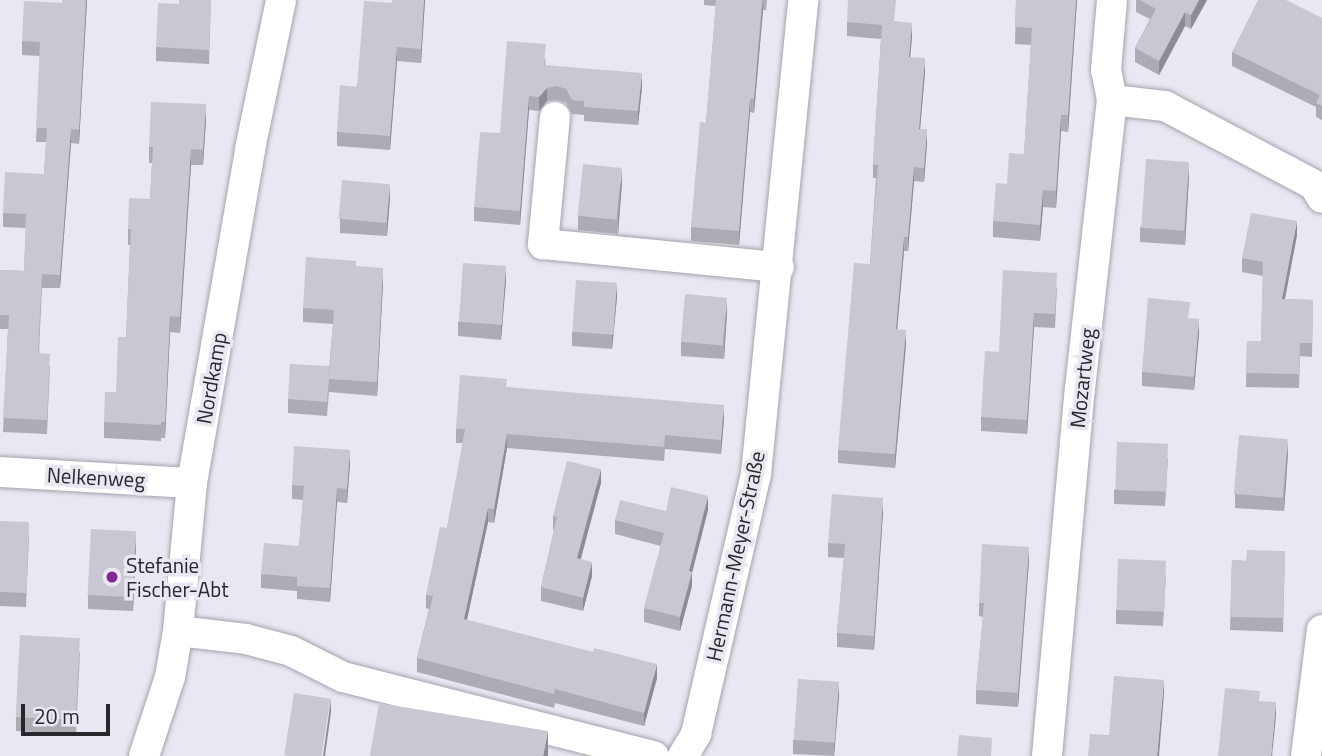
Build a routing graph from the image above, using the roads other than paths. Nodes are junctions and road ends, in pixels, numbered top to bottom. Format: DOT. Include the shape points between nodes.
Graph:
graph roads {
  1 [pos="281,0"];
  2 [pos="803,0"];
  3 [pos="1112,0"];
  4 [pos="1112,100"];
  5 [pos="555,117"];
  6 [pos="1322,198"];
  7 [pos="779,267"];
  8 [pos="0,472"];
  9 [pos="192,483"];
  10 [pos="1322,630"];
  11 [pos="178,631"];
  12 [pos="144,756"];
  13 [pos="654,756"];
  14 [pos="683,756"];
  15 [pos="1047,756"];
  16 [pos="1306,756"];
  1 -- 9 [label="street, Nordkamp"];
  2 -- 7 [label="street, Hermann-Meyer-Straße"];
  3 -- 4 [label="street, Mozartweg" via="1106,70"];
  4 -- 6 [label="street" via="1165,106 1314,185"];
  4 -- 15 [label="street, Mozartweg"];
  5 -- 7 [label="street" via="543,244"];
  7 -- 14 [label="street, Hermann-Meyer-Straße" via="756,474 696,734"];
  8 -- 9 [label="street, Nelkenweg"];
  9 -- 11 [label="street, Nordkamp"];
  10 -- 16 [label="street"];
  11 -- 12 [label="street, Nordkamp" via="160,717"];
  11 -- 13 [label="street" via="258,642 291,651 343,677"];
}
